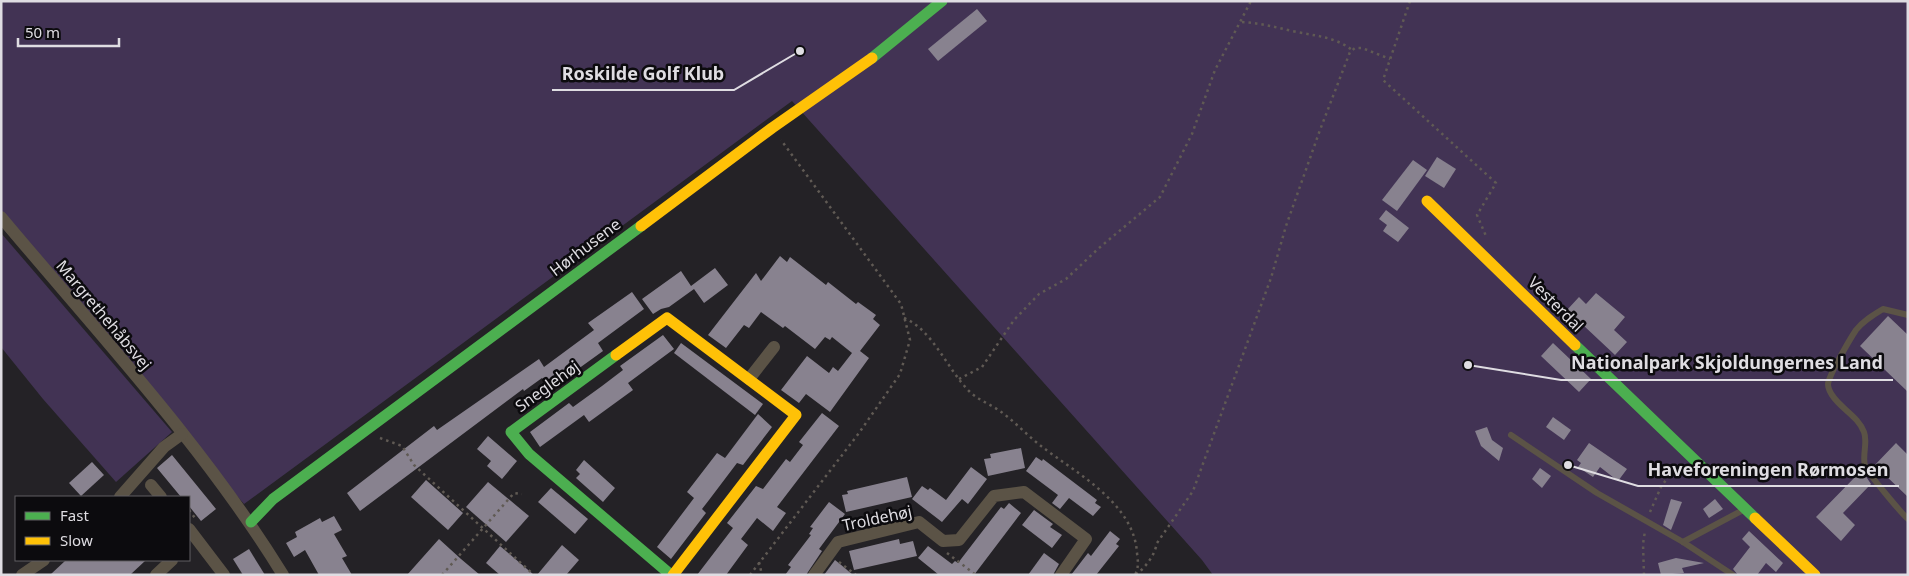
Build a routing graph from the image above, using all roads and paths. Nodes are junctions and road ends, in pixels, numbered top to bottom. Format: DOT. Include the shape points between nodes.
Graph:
graph roads {
  1 [pos="942,1"];
  2 [pos="1251,1"];
  3 [pos="1410,1"];
  4 [pos="1242,22"];
  5 [pos="1352,50"];
  6 [pos="1390,59"];
  7 [pos="772,128"];
  8 [pos="1427,201"];
  9 [pos="1,217"];
  10 [pos="1489,241"];
  11 [pos="1908,315"];
  12 [pos="904,318"];
  13 [pos="774,347"];
  14 [pos="959,379"];
  15 [pos="749,380"];
  16 [pos="364,432"];
  17 [pos="182,434"];
  18 [pos="1511,434"];
  19 [pos="1684,453"];
  20 [pos="150,485"];
  21 [pos="522,494"];
  22 [pos="121,496"];
  23 [pos="160,496"];
  24 [pos="1744,510"];
  25 [pos="1908,519"];
  26 [pos="251,522"];
  27 [pos="1647,522"];
  28 [pos="482,530"];
  29 [pos="191,536"];
  30 [pos="943,541"];
  31 [pos="1683,542"];
  32 [pos="829,554"];
  33 [pos="43,561"];
  34 [pos="171,561"];
  35 [pos="759,562"];
  36 [pos="22,575"];
  37 [pos="156,575"];
  38 [pos="224,575"];
  39 [pos="283,575"];
  40 [pos="442,575"];
  41 [pos="534,575"];
  42 [pos="672,575"];
  43 [pos="750,575"];
  44 [pos="762,575"];
  45 [pos="814,575"];
  46 [pos="856,575"];
  47 [pos="976,575"];
  48 [pos="1061,575"];
  49 [pos="1135,575"];
  50 [pos="1644,575"];
  51 [pos="1733,575"];
  52 [pos="1814,575"];
  1 -- 7 [label="street, Hørhusene" via="879,52"];
  2 -- 4 [label="path"];
  3 -- 6 [label="path"];
  4 -- 5 [label="path" via="1324,36"];
  4 -- 14 [label="path" via="1207,87 1192,134 1160,197 1066,279 1039,294 1014,320 982,367"];
  5 -- 6 [label="path" via="1362,48"];
  5 -- 49 [label="path" via="1320,130 1271,278 1193,492 1157,543 1145,567"];
  6 -- 10 [label="path" via="1383,80 1496,183 1477,216"];
  7 -- 12 [label="path" via="901,304"];
  7 -- 16 [label="street, Hørhusene"];
  8 -- 19 [label="street, Vesterdal"];
  9 -- 17 [label="street, Margrethehåbsvej"];
  11 -- 25 [label="lane" via="1883,309 1870,317 1857,329 1831,374 1828,386 1832,396 1859,422 1866,434 1865,469"];
  12 -- 14 [label="path" via="912,321 927,337"];
  12 -- 35 [label="path" via="910,340 900,374 859,433"];
  13 -- 15 [label="street"];
  14 -- 49 [label="path" via="977,398 1003,413 1106,496 1130,528 1136,544 1138,568"];
  15 -- 42 [label="street, Sneglehøj" via="796,415"];
  15 -- 42 [label="street, Sneglehøj" via="667,318 511,432 529,454"];
  16 -- 26 [label="street, Hørhusene" via="273,499"];
  16 -- 28 [label="path" via="402,446 414,465"];
  17 -- 22 [label="street" via="164,447"];
  17 -- 26 [label="street, Margrethehåbsvej"];
  18 -- 27 [label="lane" via="1597,493"];
  19 -- 24 [label="street, Vesterdal"];
  19 -- 27 [label="path" via="1661,487"];
  20 -- 23 [label="street"];
  21 -- 28 [label="path" via="514,493"];
  24 -- 31 [label="lane"];
  24 -- 52 [label="street, Vesterdal"];
  26 -- 39 [label="street, Margrethehåbsvej"];
  27 -- 31 [label="lane"];
  27 -- 50 [label="path" via="1643,544"];
  28 -- 40 [label="path"];
  28 -- 41 [label="path"];
  29 -- 38 [label="street"];
  30 -- 32 [label="street, Troldehøj" via="919,522 838,542"];
  30 -- 47 [label="path" via="942,548"];
  30 -- 48 [label="street" via="959,540 994,496 1024,492 1086,539"];
  31 -- 51 [label="lane"];
  32 -- 45 [label="street, Troldehøj"];
  32 -- 46 [label="path"];
  33 -- 36 [label="street"];
  34 -- 37 [label="street"];
  35 -- 43 [label="path"];
  35 -- 44 [label="path"];
}
